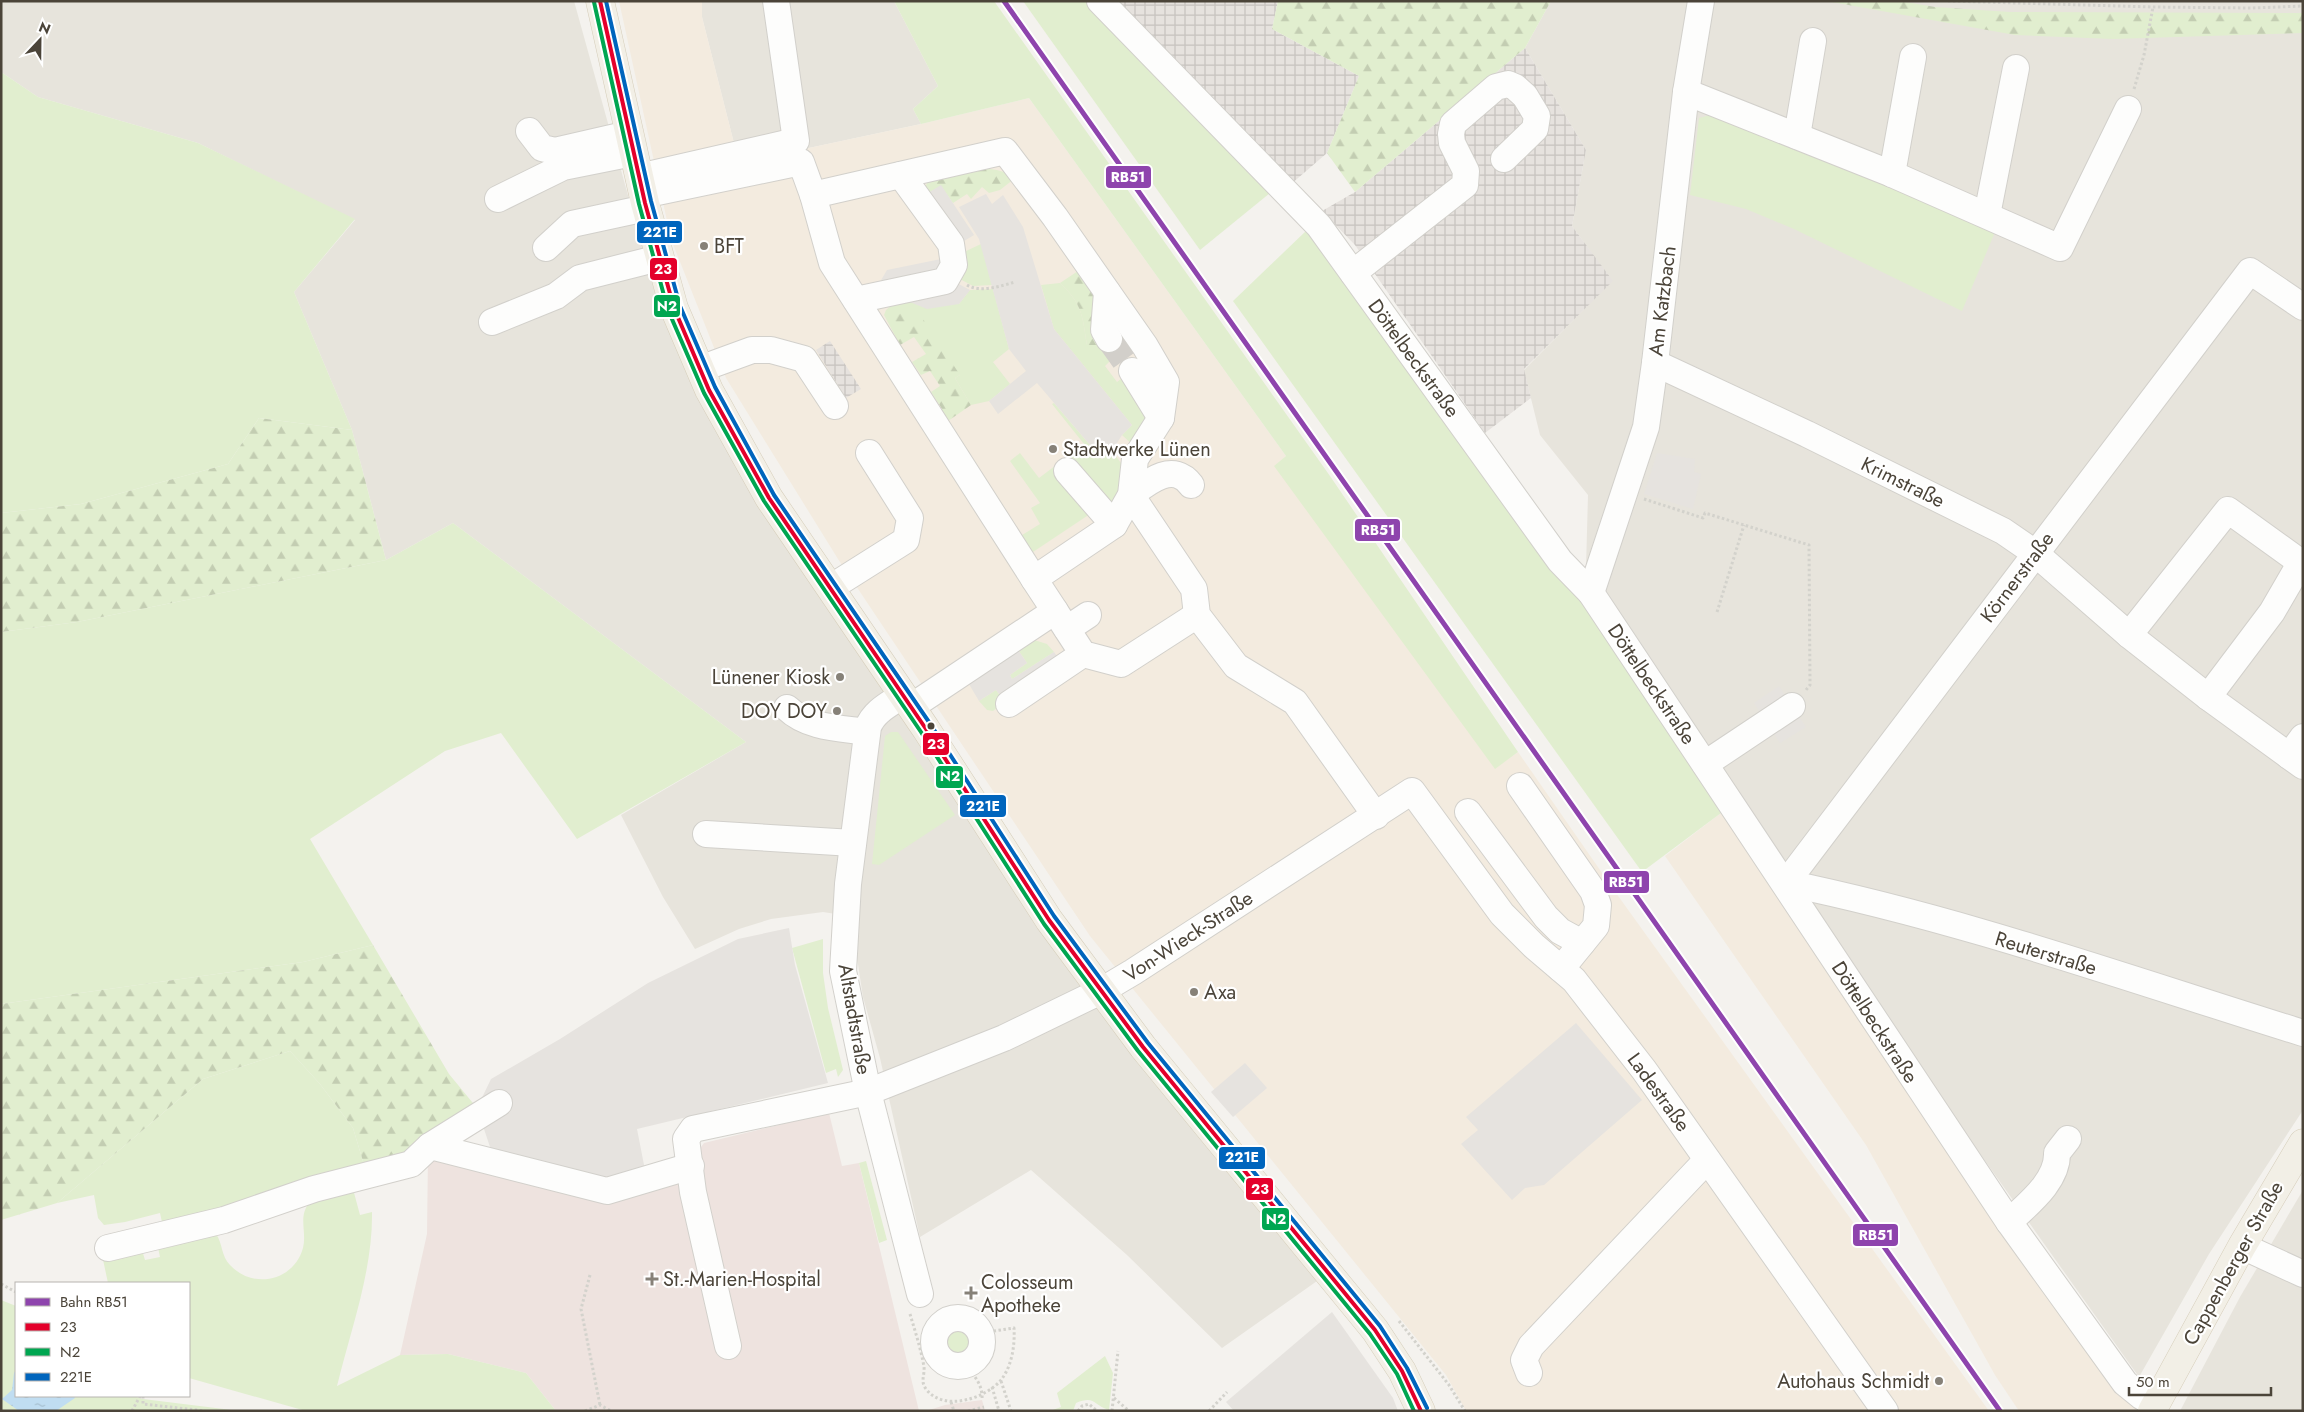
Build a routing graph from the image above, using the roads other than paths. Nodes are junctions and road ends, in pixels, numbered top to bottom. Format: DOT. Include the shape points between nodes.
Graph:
graph roads {
  1 [pos="600,1"];
  2 [pos="776,1"];
  3 [pos="1100,1"];
  4 [pos="1701,1"];
  5 [pos="1813,41"];
  6 [pos="1913,57"];
  7 [pos="2016,68"];
  8 [pos="1686,92"];
  9 [pos="2128,109"];
  10 [pos="529,131"];
  11 [pos="1797,136"];
  12 [pos="1504,159"];
  13 [pos="638,173"];
  14 [pos="901,174"];
  15 [pos="1892,174"];
  16 [pos="814,195"];
  17 [pos="498,200"];
  18 [pos="1987,215"];
  19 [pos="546,248"];
  20 [pos="659,258"];
  21 [pos="1353,273"];
  22 [pos="1107,292"];
  23 [pos="856,300"];
  24 [pos="2303,307"];
  25 [pos="492,322"];
  26 [pos="1109,339"];
  27 [pos="1655,363"];
  28 [pos="700,369"];
  29 [pos="1132,371"];
  30 [pos="835,406"];
  31 [pos="1161,418"];
  32 [pos="869,452"];
  33 [pos="1067,471"];
  34 [pos="1192,485"];
  35 [pos="1131,495"];
  36 [pos="1114,525"];
  37 [pos="2035,553"];
  38 [pos="2302,563"];
  39 [pos="1034,579"];
  40 [pos="830,588"];
  41 [pos="1592,593"];
  42 [pos="1088,615"];
  43 [pos="1196,615"];
  44 [pos="1061,620"];
  45 [pos="2129,635"];
  46 [pos="1083,654"];
  47 [pos="2208,696"];
  48 [pos="907,701"];
  49 [pos="1009,704"];
  50 [pos="1792,706"];
  51 [pos="787,708"];
  52 [pos="867,732"];
  53 [pos="2298,753"];
  54 [pos="1706,764"];
  55 [pos="1520,786"];
  56 [pos="1412,791"];
  57 [pos="1468,812"];
  58 [pos="1376,816"];
  59 [pos="706,834"];
  60 [pos="854,843"];
  61 [pos="1786,883"];
  62 [pos="1582,943"];
  63 [pos="1561,969"];
  64 [pos="1100,991"];
  65 [pos="2303,1033"];
  66 [pos="868,1092"];
  67 [pos="499,1103"];
  68 [pos="2068,1139"];
  69 [pos="2303,1143"];
  70 [pos="430,1146"];
  71 [pos="1707,1160"];
  72 [pos="691,1166"];
  73 [pos="2009,1222"];
  74 [pos="2242,1246"];
  75 [pos="108,1248"];
  76 [pos="2303,1274"];
  77 [pos="947,1318"];
  78 [pos="728,1346"];
  79 [pos="1529,1373"];
  80 [pos="2153,1407"];
  81 [pos="1421,1411"];
  82 [pos="1885,1411"];
  1 -- 13 [label="main road"];
  2 -- 13 [label="street" via="796,141"];
  3 -- 21 [label="street, Döttelbeckstraße" via="1319,226"];
  4 -- 8 [label="street, Am Katzbach"];
  5 -- 11 [label="street"];
  6 -- 15 [label="street"];
  7 -- 18 [label="street"];
  8 -- 11 [label="street"];
  8 -- 27 [label="street, Am Katzbach"];
  9 -- 18 [label="street" via="2060,248"];
  10 -- 13 [label="street" via="542,148"];
  11 -- 15 [label="street"];
  12 -- 21 [label="street" via="1535,129 1537,116 1525,96 1508,84 1496,87 1453,124 1450,134 1466,171 1465,185"];
  13 -- 16 [label="street" via="801,162"];
  13 -- 17 [label="street" via="563,167"];
  13 -- 19 [label="street"];
  13 -- 20 [label="main road"];
  14 -- 16 [label="street"];
  14 -- 22 [label="street" via="1004,151"];
  14 -- 23 [label="street" via="950,244 954,265 945,281"];
  15 -- 18 [label="street"];
  16 -- 23 [label="street" via="832,263"];
  20 -- 25 [label="street" via="580,278 556,296"];
  20 -- 28 [label="main road" via="674,308"];
  21 -- 41 [label="street, Döttelbeckstraße" via="1560,561"];
  22 -- 26 [label="street" via="1104,330"];
  22 -- 31 [label="street" via="1166,382"];
  23 -- 39 [label="street"];
  24 -- 37 [label="street, Körnerstraße" via="2250,271"];
  27 -- 37 [label="street, Krimstraße" via="2003,531"];
  27 -- 41 [label="street, Am Katzbach" via="1646,427"];
  28 -- 30 [label="street" via="752,350 772,350 804,359"];
  28 -- 40 [label="main road" via="769,498"];
  29 -- 31 [label="street"];
  31 -- 35 [label="street" via="1135,459"];
  32 -- 40 [label="street" via="910,518 906,540"];
  33 -- 36 [label="street"];
  34 -- 35 [label="street" via="1180,475 1167,473 1152,479"];
  35 -- 36 [label="street"];
  35 -- 43 [label="street" via="1194,589"];
  36 -- 39 [label="street"];
  37 -- 45 [label="street, Krimstraße"];
  37 -- 61 [label="street, Körnerstraße"];
  38 -- 45 [label="street" via="2228,510"];
  38 -- 47 [label="street" via="2272,612"];
  39 -- 44 [label="street"];
  40 -- 48 [label="main road"];
  41 -- 54 [label="street, Döttelbeckstraße"];
  42 -- 44 [label="street, Altstadtstraße"];
  43 -- 46 [label="street" via="1121,664"];
  43 -- 58 [label="street" via="1236,666 1295,702"];
  44 -- 46 [label="street"];
  44 -- 48 [label="street, Altstadtstraße"];
  45 -- 47 [label="street, Krimstraße"];
  46 -- 49 [label="street"];
  47 -- 53 [label="street, Krimstraße"];
  48 -- 52 [label="street, Altstadtstraße" via="871,719"];
  48 -- 64 [label="main road" via="1049,920"];
  50 -- 54 [label="street"];
  51 -- 52 [label="street" via="794,715 822,726"];
  52 -- 60 [label="street, Altstadtstraße"];
  54 -- 61 [label="street, Döttelbeckstraße"];
  55 -- 62 [label="street" via="1593,891 1598,905 1596,926"];
  56 -- 58 [label="street, Von-Wieck-Straße"];
  56 -- 63 [label="street, Ladestraße" via="1502,914"];
  57 -- 62 [label="street" via="1546,917 1560,931"];
  58 -- 64 [label="street, Von-Wieck-Straße"];
  59 -- 60 [label="street"];
  60 -- 66 [label="street, Altstadtstraße" via="843,971"];
  61 -- 65 [label="street, Reuterstraße" via="1947,922"];
  61 -- 73 [label="street, Döttelbeckstraße" via="1896,1055"];
  62 -- 63 [label="street"];
  63 -- 71 [label="street, Ladestraße" via="1574,980 1644,1070"];
  64 -- 66 [label="street, Von-Wieck-Straße" via="1004,1038"];
  64 -- 81 [label="main road" via="1375,1330 1402,1371"];
  66 -- 72 [label="street, Von-Wieck-Straße" via="693,1129 686,1139"];
  66 -- 77 [label="street, Altstadtstraße" via="918,1303"];
  67 -- 70 [label="street"];
  68 -- 73 [label="street" via="2057,1153 2058,1164 2053,1173"];
  69 -- 74 [label="main road, Cappenberger Straße"];
  70 -- 72 [label="street" via="607,1191"];
  70 -- 75 [label="street" via="411,1164 314,1189 224,1220"];
  71 -- 79 [label="street" via="1531,1346 1524,1360"];
  71 -- 82 [label="street, Ladestraße"];
  72 -- 78 [label="street, Von-Wieck-Straße" via="693,1192"];
  73 -- 80 [label="street, Döttelbeckstraße" via="2125,1382"];
  74 -- 76 [label="street"];
  74 -- 80 [label="main road, Cappenberger Straße"];
  77 -- 77 [label="street" via="934,1341 938,1356 950,1365 965,1366 977,1357 987,1332 962,1318 946,1321"];
}
